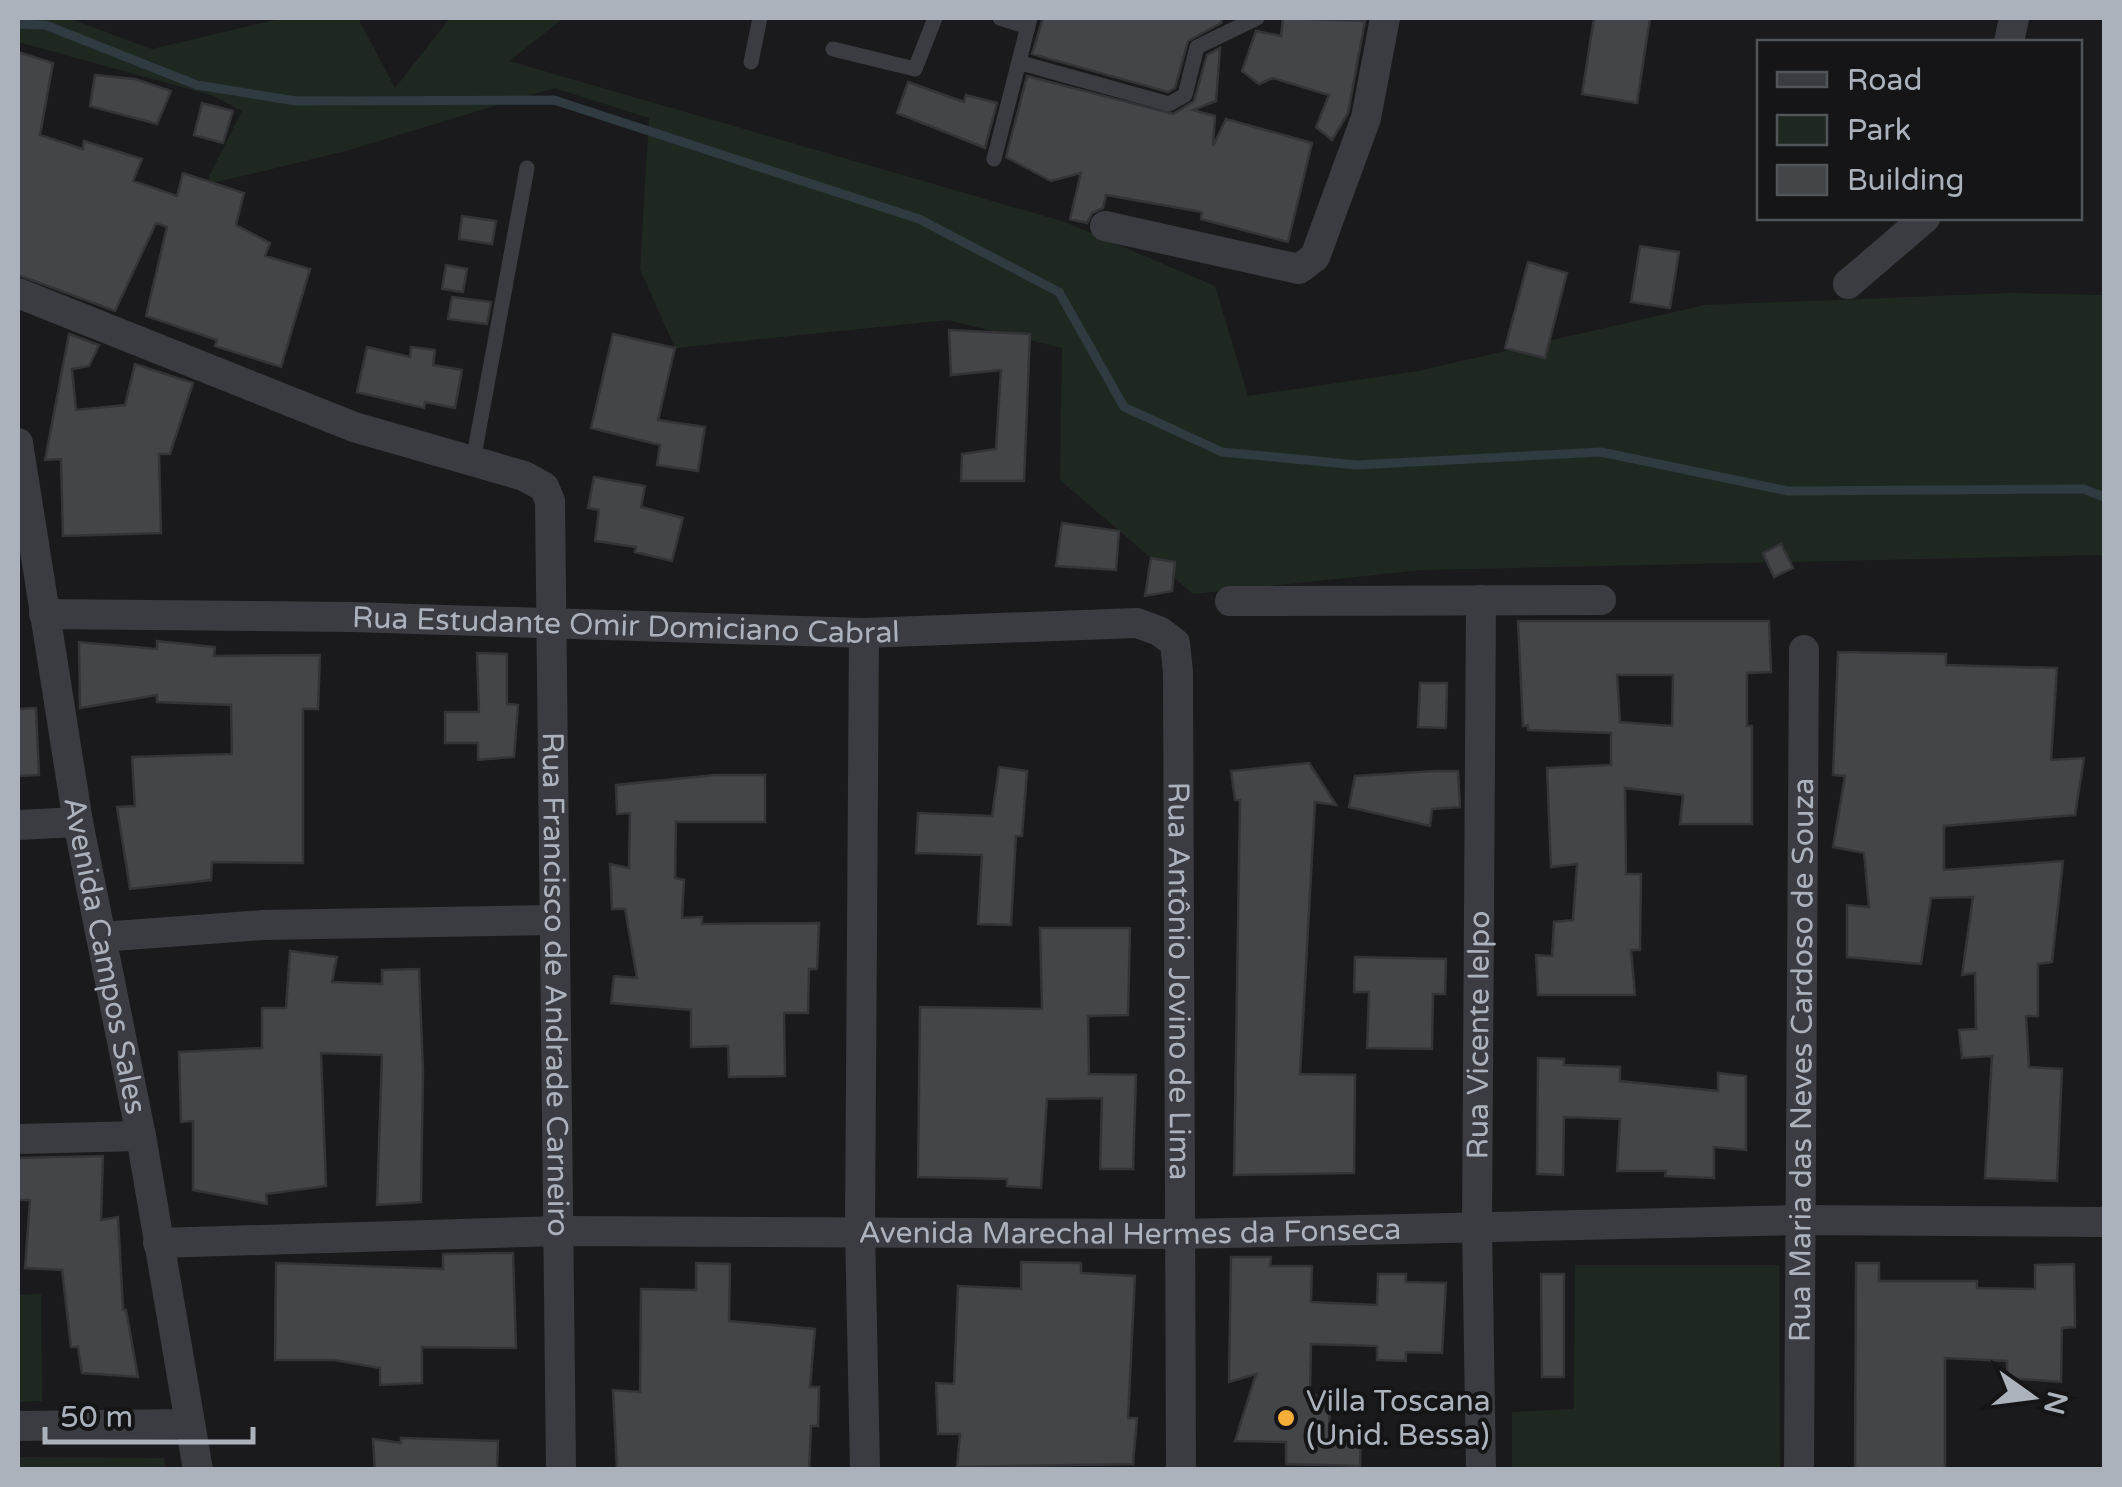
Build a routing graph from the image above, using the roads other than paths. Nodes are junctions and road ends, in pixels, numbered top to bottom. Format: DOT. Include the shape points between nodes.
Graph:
graph roads {
  1 [pos="760,18"];
  2 [pos="935,18"];
  3 [pos="1000,18"];
  4 [pos="1256,18"];
  5 [pos="1385,18"];
  6 [pos="1029,22"];
  7 [pos="833,50"];
  8 [pos="751,62"];
  9 [pos="1021,62"];
  10 [pos="994,159"];
  11 [pos="527,168"];
  12 [pos="1923,220"];
  13 [pos="1105,226"];
  14 [pos="1848,284"];
  15 [pos="18,293"];
  16 [pos="18,443"];
  17 [pos="473,461"];
  18 [pos="25,524"];
  19 [pos="1481,600"];
  20 [pos="1601,600"];
  21 [pos="1230,601"];
  22 [pos="44,614"];
  23 [pos="552,623"];
  24 [pos="864,633"];
  25 [pos="1804,650"];
  26 [pos="1178,672"];
  27 [pos="78,822"];
  28 [pos="18,825"];
  29 [pos="552,920"];
  30 [pos="101,937"];
  31 [pos="141,1136"];
  32 [pos="18,1139"];
  33 [pos="1798,1220"];
  34 [pos="2104,1222"];
  35 [pos="1477,1226"];
  36 [pos="860,1229"];
  37 [pos="560,1231"];
  38 [pos="1180,1234"];
  39 [pos="158,1243"];
  40 [pos="189,1424"];
  41 [pos="18,1426"];
  42 [pos="198,1470"];
  43 [pos="561,1470"];
  44 [pos="865,1470"];
  45 [pos="1181,1470"];
  46 [pos="1481,1470"];
  47 [pos="1799,1470"];
  1 -- 8 [label="lane"];
  2 -- 7 [label="lane" via="914,69"];
  3 -- 6 [label="lane"];
  4 -- 9 [label="lane" via="1198,47 1185,96 1169,104"];
  5 -- 13 [label="street" via="1366,118 1315,258 1298,269"];
  6 -- 9 [label="lane"];
  9 -- 10 [label="lane"];
  11 -- 17 [label="lane"];
  12 -- 14 [label="street"];
  15 -- 17 [label="street" via="354,427"];
  16 -- 18 [label="street, Avenida Campos Sales"];
  17 -- 23 [label="street, Rua Francisco de Andrade Carneiro" via="544,487 550,500"];
  18 -- 22 [label="street, Avenida Campos Sales"];
  19 -- 20 [label="street"];
  19 -- 21 [label="street"];
  19 -- 35 [label="street, Rua Vicente Ielpo"];
  22 -- 23 [label="street, Rua Estudante Omir Domiciano Cabral"];
  22 -- 27 [label="street, Avenida Campos Sales"];
  23 -- 24 [label="street, Rua Estudante Omir Domiciano Cabral"];
  23 -- 29 [label="street, Rua Francisco de Andrade Carneiro"];
  24 -- 26 [label="street, Rua Estudante Omir Domiciano Cabral" via="1137,623 1175,644"];
  24 -- 36 [label="street"];
  25 -- 33 [label="street, Rua Maria das Neves Cardoso de Souza"];
  26 -- 38 [label="street, Rua Antônio Jovino de Lima"];
  27 -- 28 [label="street"];
  27 -- 30 [label="street, Avenida Campos Sales"];
  29 -- 30 [label="street" via="263,925"];
  29 -- 37 [label="street, Rua Francisco de Andrade Carneiro"];
  30 -- 31 [label="street, Avenida Campos Sales"];
  31 -- 32 [label="street"];
  31 -- 39 [label="street, Avenida Campos Sales"];
  33 -- 34 [label="street, Avenida Marechal Hermes da Fonseca"];
  33 -- 35 [label="street, Avenida Marechal Hermes da Fonseca"];
  33 -- 47 [label="street, Rua Maria das Neves Cardoso de Souza"];
  35 -- 38 [label="street, Avenida Marechal Hermes da Fonseca"];
  35 -- 46 [label="street, Rua Vicente Ielpo"];
  36 -- 37 [label="street, Avenida Marechal Hermes da Fonseca"];
  36 -- 38 [label="street, Avenida Marechal Hermes da Fonseca"];
  36 -- 44 [label="street"];
  37 -- 39 [label="street, Avenida Marechal Hermes da Fonseca"];
  37 -- 43 [label="street, Rua Francisco de Andrade Carneiro"];
  38 -- 45 [label="street, Rua Antônio Jovino de Lima"];
  39 -- 40 [label="street, Avenida Campos Sales"];
  40 -- 41 [label="street"];
  40 -- 42 [label="street, Avenida Campos Sales"];
}
